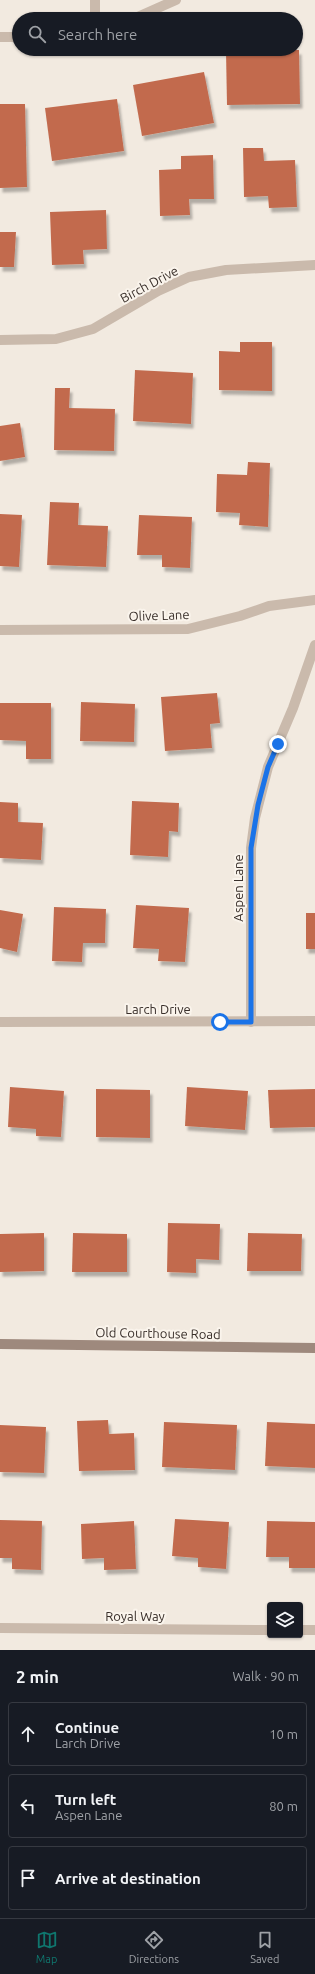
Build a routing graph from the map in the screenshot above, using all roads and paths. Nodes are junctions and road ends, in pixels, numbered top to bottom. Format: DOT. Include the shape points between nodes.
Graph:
graph roads {
  1 [pos="94,0"];
  2 [pos="176,0"];
  3 [pos="95,12"];
  4 [pos="149,12"];
  5 [pos="0,37"];
  6 [pos="12,37"];
  7 [pos="315,264"];
  8 [pos="0,340"];
  9 [pos="315,600"];
  10 [pos="0,630"];
  11 [pos="315,645"];
  12 [pos="315,1021"];
  13 [pos="0,1022"];
  14 [pos="251,1022"];
  15 [pos="0,1344"];
  16 [pos="315,1348"];
  17 [pos="0,1628"];
  18 [pos="267,1630"];
  19 [pos="303,1630"];
  20 [pos="315,1630"];
  1 -- 3 [label="street"];
  2 -- 4 [label="street"];
  5 -- 6 [label="street"];
  7 -- 8 [label="street, Birch Drive" via="226,270 189,277 158,291 93,329 56,339"];
  9 -- 10 [label="street, Olive Lane" via="269,606 188,629"];
  11 -- 14 [label="street, Aspen Lane" via="293,708 268,767 255,818 251,848"];
  12 -- 14 [label="street, Larch Drive"];
  13 -- 14 [label="street, Larch Drive"];
  15 -- 16 [label="street, Old Courthouse Road"];
  17 -- 18 [label="street, Royal Way"];
  19 -- 20 [label="street"];
}
